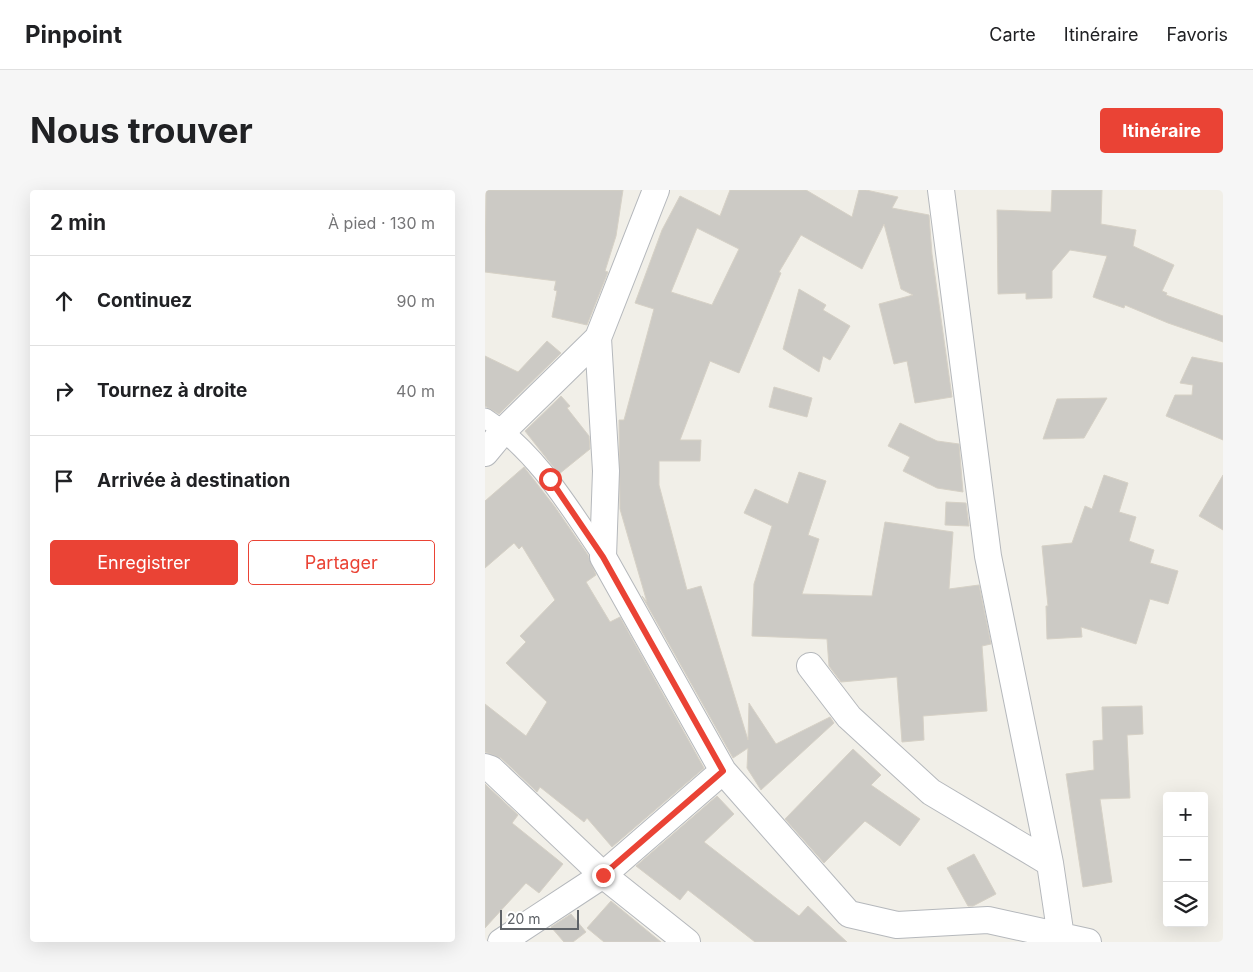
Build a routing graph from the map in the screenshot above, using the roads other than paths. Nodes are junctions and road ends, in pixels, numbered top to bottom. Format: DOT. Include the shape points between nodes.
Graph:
graph roads {
  1 [pos="657,190"];
  2 [pos="941,190"];
  3 [pos="598,338"];
  4 [pos="494,424"];
  5 [pos="485,453"];
  6 [pos="603,557"];
  7 [pos="810,666"];
  8 [pos="485,767"];
  9 [pos="723,771"];
  10 [pos="1050,863"];
  11 [pos="603,875"];
  12 [pos="1061,939"];
  13 [pos="501,942"];
  14 [pos="687,942"];
  15 [pos="1087,942"];
  1 -- 3 [label="street"];
  2 -- 10 [label="street" via="988,556"];
  3 -- 4 [label="street"];
  3 -- 6 [label="street" via="607,471"];
  4 -- 5 [label="street"];
  4 -- 6 [label="street" via="550,479"];
  6 -- 9 [label="street"];
  7 -- 10 [label="street" via="849,717 931,792"];
  8 -- 11 [label="street" via="491,769"];
  9 -- 11 [label="street"];
  9 -- 12 [label="street" via="849,914 897,925 988,920"];
  10 -- 12 [label="street"];
  11 -- 13 [label="street"];
  11 -- 14 [label="street"];
  12 -- 15 [label="street"];
}
